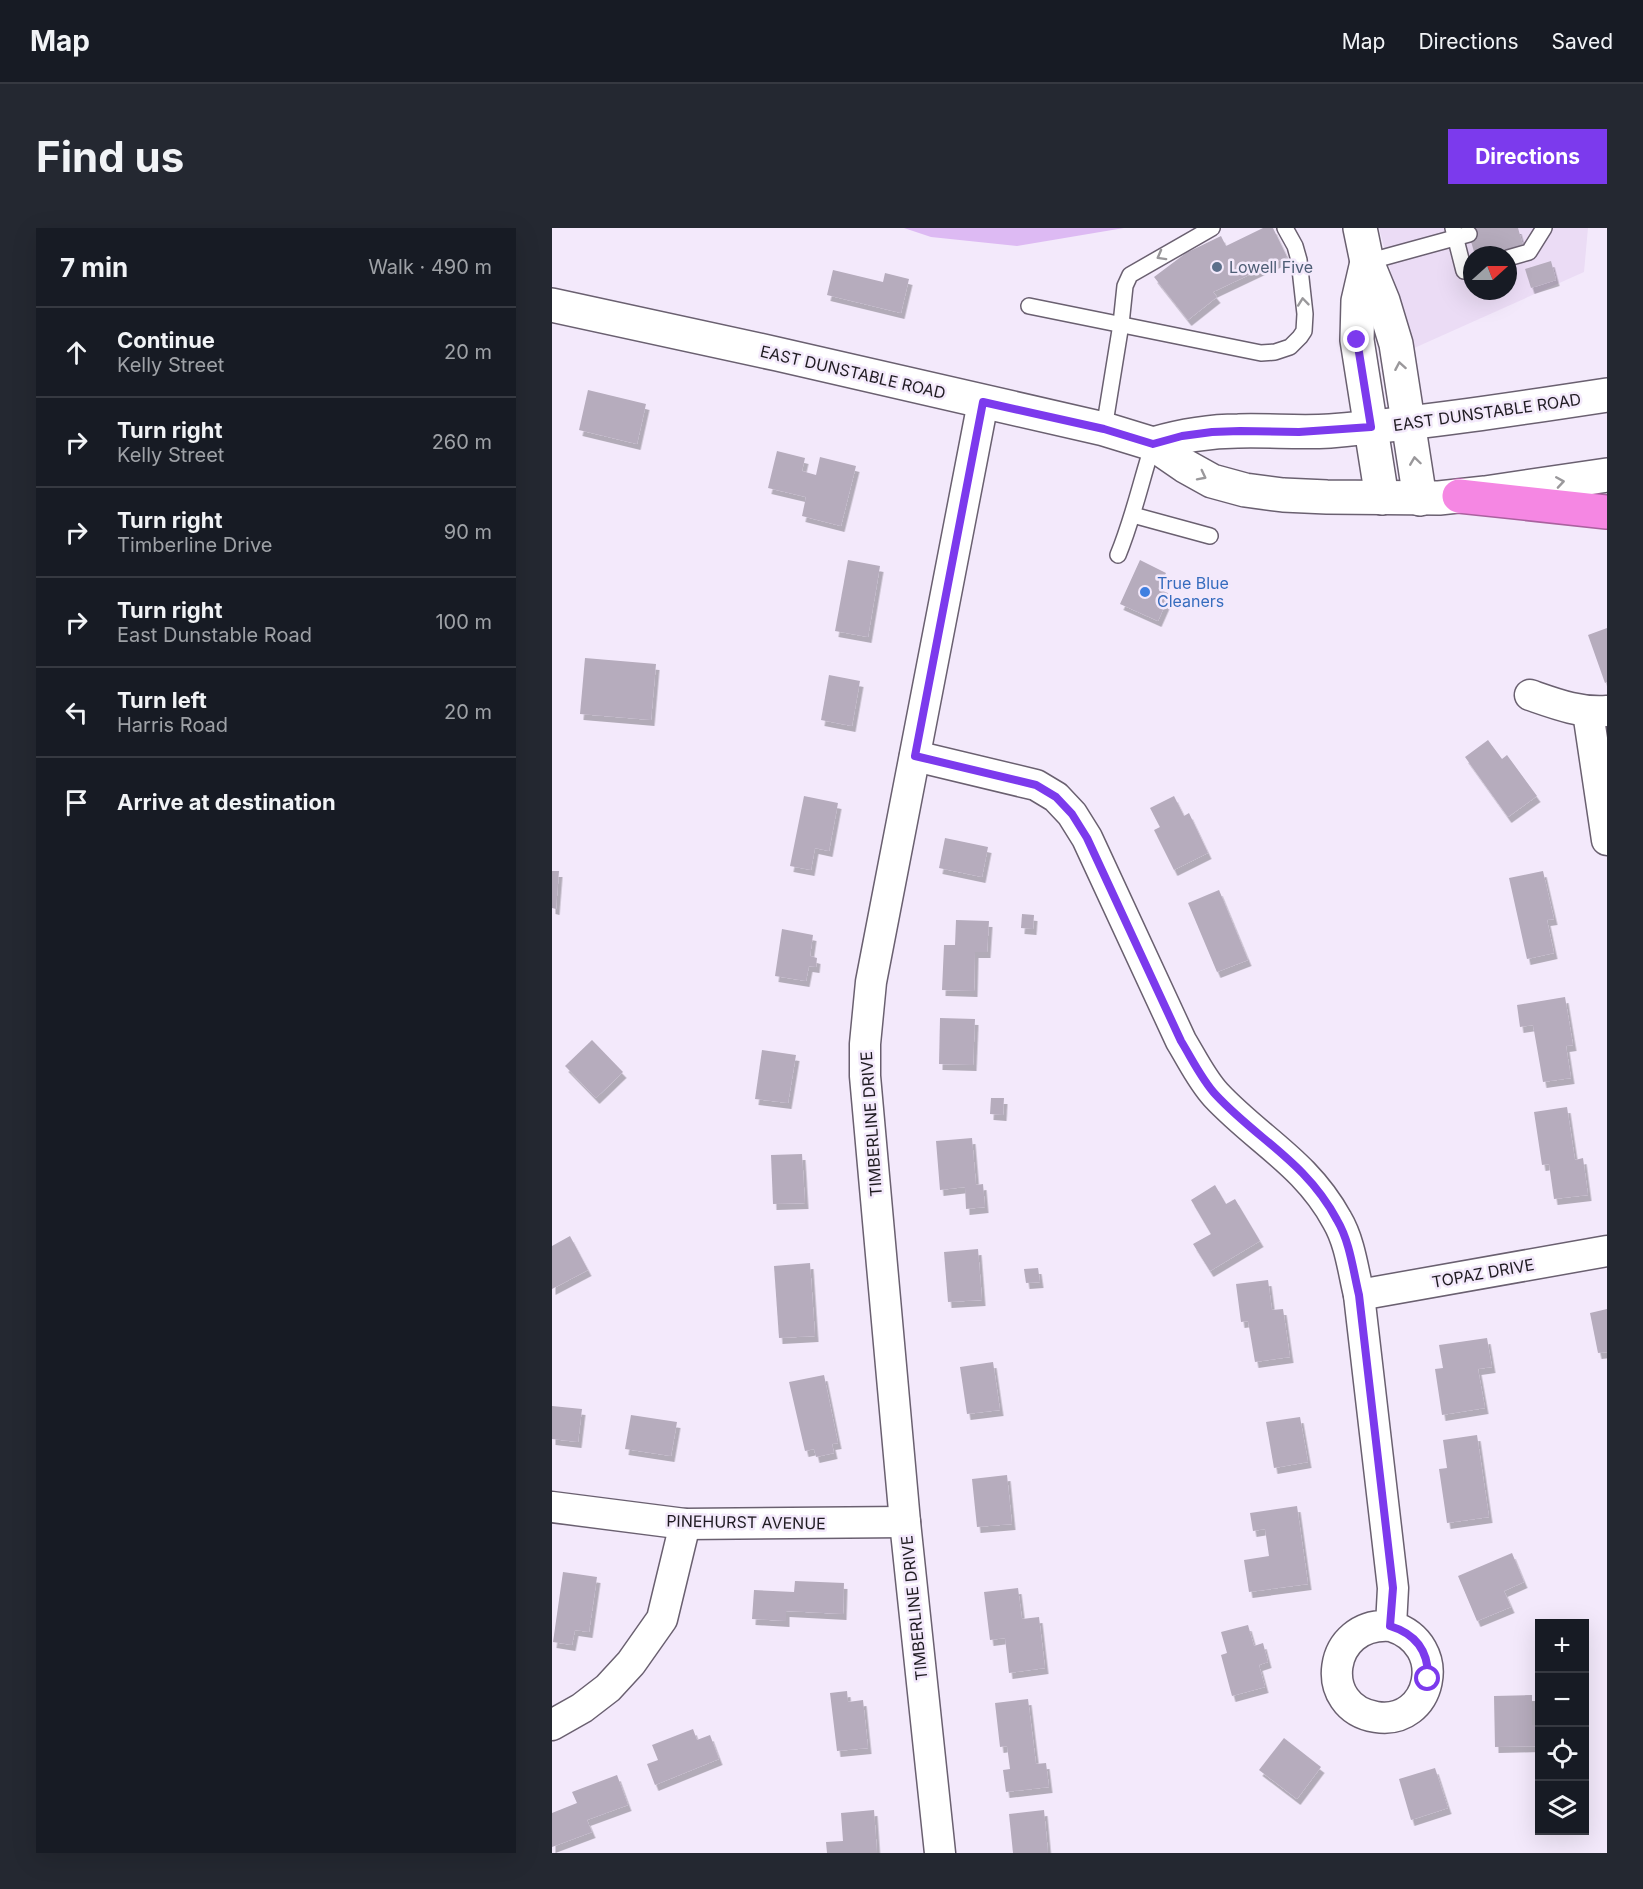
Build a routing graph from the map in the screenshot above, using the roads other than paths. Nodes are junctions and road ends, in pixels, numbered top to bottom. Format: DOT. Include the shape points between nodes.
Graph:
graph roads {
  1 [pos="1212,228"];
  2 [pos="1286,228"];
  3 [pos="1360,228"];
  4 [pos="1544,228"];
  5 [pos="1459,234"];
  6 [pos="1517,255"];
  7 [pos="1367,262"];
  8 [pos="1463,264"];
  9 [pos="552,305"];
  10 [pos="1029,306"];
  11 [pos="1121,324"];
  12 [pos="1607,394"];
  13 [pos="983,402"];
  14 [pos="1409,424"];
  15 [pos="1371,427"];
  16 [pos="1104,429"];
  17 [pos="1153,444"];
  18 [pos="1607,475"];
  19 [pos="1460,496"];
  20 [pos="1382,498"];
  21 [pos="1420,499"];
  22 [pos="1607,512"];
  23 [pos="1133,515"];
  24 [pos="1210,536"];
  25 [pos="1118,555"];
  26 [pos="1530,695"];
  27 [pos="1598,712"];
  28 [pos="915,756"];
  29 [pos="1607,840"];
  30 [pos="1607,1251"];
  31 [pos="1359,1295"];
  32 [pos="552,1507"];
  33 [pos="905,1522"];
  34 [pos="685,1524"];
  35 [pos="1390,1626"];
  36 [pos="552,1725"];
  37 [pos="940,1853"];
  1 -- 11 [label="lane, one-way" via="1130,275"];
  11 -- 2 [label="lane, one-way" via="1261,353 1283,350 1300,338 1305,323 1298,253"];
  3 -- 7 [label="street"];
  4 -- 6 [label="lane" via="1529,252"];
  5 -- 7 [label="lane"];
  5 -- 8 [label="lane"];
  14 -- 7 [label="street, one-way" via="1391,323"];
  7 -- 15 [label="street" via="1356,318"];
  9 -- 13 [label="street, EAST DUNSTABLE ROAD"];
  10 -- 11 [label="lane"];
  11 -- 16 [label="lane"];
  12 -- 14 [label="street, EAST DUNSTABLE ROAD"];
  13 -- 16 [label="street, EAST DUNSTABLE ROAD"];
  13 -- 28 [label="street, TIMBERLINE DRIVE"];
  14 -- 15 [label="street, EAST DUNSTABLE ROAD"];
  21 -- 14 [label="street, one-way"];
  15 -- 17 [label="street, EAST DUNSTABLE ROAD" via="1212,432"];
  15 -- 20 [label="street"];
  16 -- 17 [label="street, EAST DUNSTABLE ROAD"];
  17 -- 20 [label="street, EAST DUNSTABLE ROAD, one-way" via="1197,474 1228,487 1294,496"];
  17 -- 23 [label="lane"];
  19 -- 18 [label="street, EAST DUNSTABLE ROAD, one-way"];
  19 -- 21 [label="street, EAST DUNSTABLE ROAD"];
  19 -- 22 [label="highway"];
  20 -- 21 [label="street, EAST DUNSTABLE ROAD"];
  23 -- 24 [label="lane"];
  23 -- 25 [label="lane"];
  26 -- 27 [label="street" via="1564,707"];
  27 -- 29 [label="street"];
  28 -- 31 [label="street" via="1036,785 1056,797 1072,814 1087,838 1181,1041 1215,1094 1319,1190 1339,1222"];
  28 -- 33 [label="street, TIMBERLINE DRIVE" via="871,982 865,1055"];
  30 -- 31 [label="street, TOPAZ DRIVE"];
  31 -- 35 [label="street" via="1393,1588"];
  32 -- 34 [label="street, PINEHURST AVENUE"];
  33 -- 34 [label="street, PINEHURST AVENUE"];
  33 -- 37 [label="street, TIMBERLINE DRIVE"];
  34 -- 36 [label="street" via="662,1619 631,1664 608,1688"];
}
